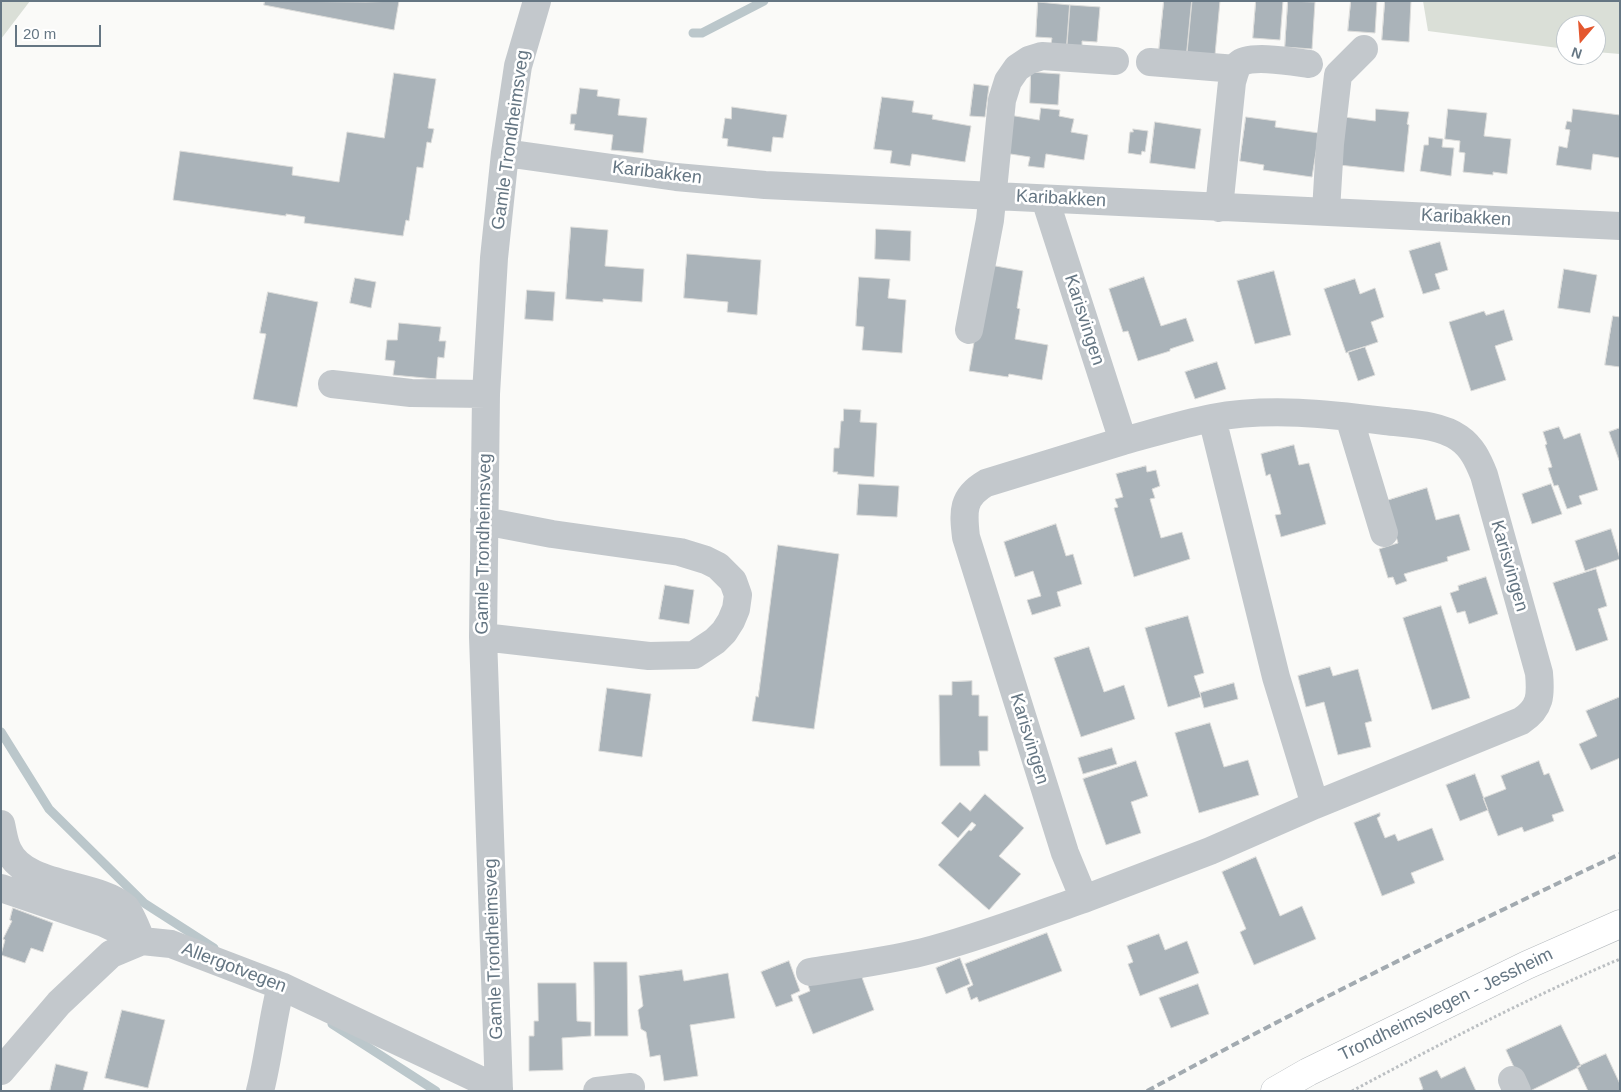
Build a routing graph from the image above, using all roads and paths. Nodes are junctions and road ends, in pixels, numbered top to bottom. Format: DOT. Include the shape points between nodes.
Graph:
graph roads {
  1 [pos="537,1"];
  2 [pos="1364,50"];
  3 [pos="1115,60"];
  4 [pos="1150,62"];
  5 [pos="1309,64"];
  6 [pos="1236,69"];
  7 [pos="505,153"];
  8 [pos="992,195"];
  9 [pos="1044,198"];
  10 [pos="1219,208"];
  11 [pos="1326,211"];
  12 [pos="1620,226"];
  13 [pos="969,330"];
  14 [pos="332,384"];
  15 [pos="486,394"];
  16 [pos="1350,417"];
  17 [pos="1212,418"];
  18 [pos="1124,441"];
  19 [pos="484,521"];
  20 [pos="1384,533"];
  21 [pos="483,637"];
  22 [pos="1315,805"];
  23 [pos="1,824"];
  24 [pos="1,888"];
  25 [pos="1084,899"];
  26 [pos="1620,924"];
  27 [pos="142,942"];
  28 [pos="1620,959"];
  29 [pos="810,972"];
  30 [pos="282,986"];
  31 [pos="1,1071"];
  32 [pos="631,1087"];
  33 [pos="499,1090"];
  34 [pos="260,1091"];
  35 [pos="597,1091"];
  36 [pos="1275,1091"];
  37 [pos="1352,1091"];
  1 -- 7 [label="street, Gamle Trondheimsveg" via="518,66"];
  2 -- 11 [label="street" via="1338,75"];
  3 -- 8 [label="street" via="1042,56 1017,68 1008,81 1002,100"];
  4 -- 6 [label="street"];
  5 -- 6 [label="street" via="1250,58 1240,62"];
  6 -- 10 [label="street"];
  7 -- 8 [label="street, Karibakken" via="676,177 765,185"];
  7 -- 15 [label="street, Gamle Trondheimsveg" via="494,258"];
  8 -- 9 [label="street, Karibakken"];
  8 -- 13 [label="street"];
  9 -- 10 [label="street, Karibakken"];
  9 -- 18 [label="street, Karisvingen"];
  10 -- 11 [label="street, Karibakken"];
  11 -- 12 [label="street, Karibakken"];
  14 -- 15 [label="street" via="411,393"];
  15 -- 19 [label="street, Gamle Trondheimsveg"];
  16 -- 17 [label="street, Karisvingen" via="1260,413"];
  16 -- 20 [label="street"];
  16 -- 22 [label="street, Karisvingen" via="1424,425 1444,431 1458,437 1476,456 1539,673 1540,689 1538,702 1531,714 1521,721"];
  17 -- 18 [label="street, Karisvingen"];
  17 -- 22 [label="street" via="1276,677"];
  18 -- 25 [label="street, Karisvingen" via="986,483 973,490 965,510 966,537 1065,853"];
  19 -- 21 [label="street, Gamle Trondheimsveg"];
  19 -- 21 [label="street" via="680,552 718,566 733,581 738,595 736,609 724,632 694,655 649,656"];
  21 -- 33 [label="street, Gamle Trondheimsveg"];
  22 -- 25 [label="street, Karisvingen" via="1210,851"];
  23 -- 27 [label="street" via="8,849 24,868 53,881 106,896 126,908"];
  24 -- 27 [label="street" via="104,923"];
  25 -- 29 [label="street" via="924,952"];
  26 -- 36 [label="main road, Trondheimsvegen - Jessheim" via="1527,965"];
  27 -- 30 [label="street, Allergotvegen" via="171,944"];
  27 -- 31 [label="street, Allergotvegen" via="111,954 60,1003"];
  28 -- 37 [label="path" via="1448,1040"];
  30 -- 33 [label="street, Allergotvegen"];
  30 -- 34 [label="street"];
  32 -- 35 [label="street"];
}
